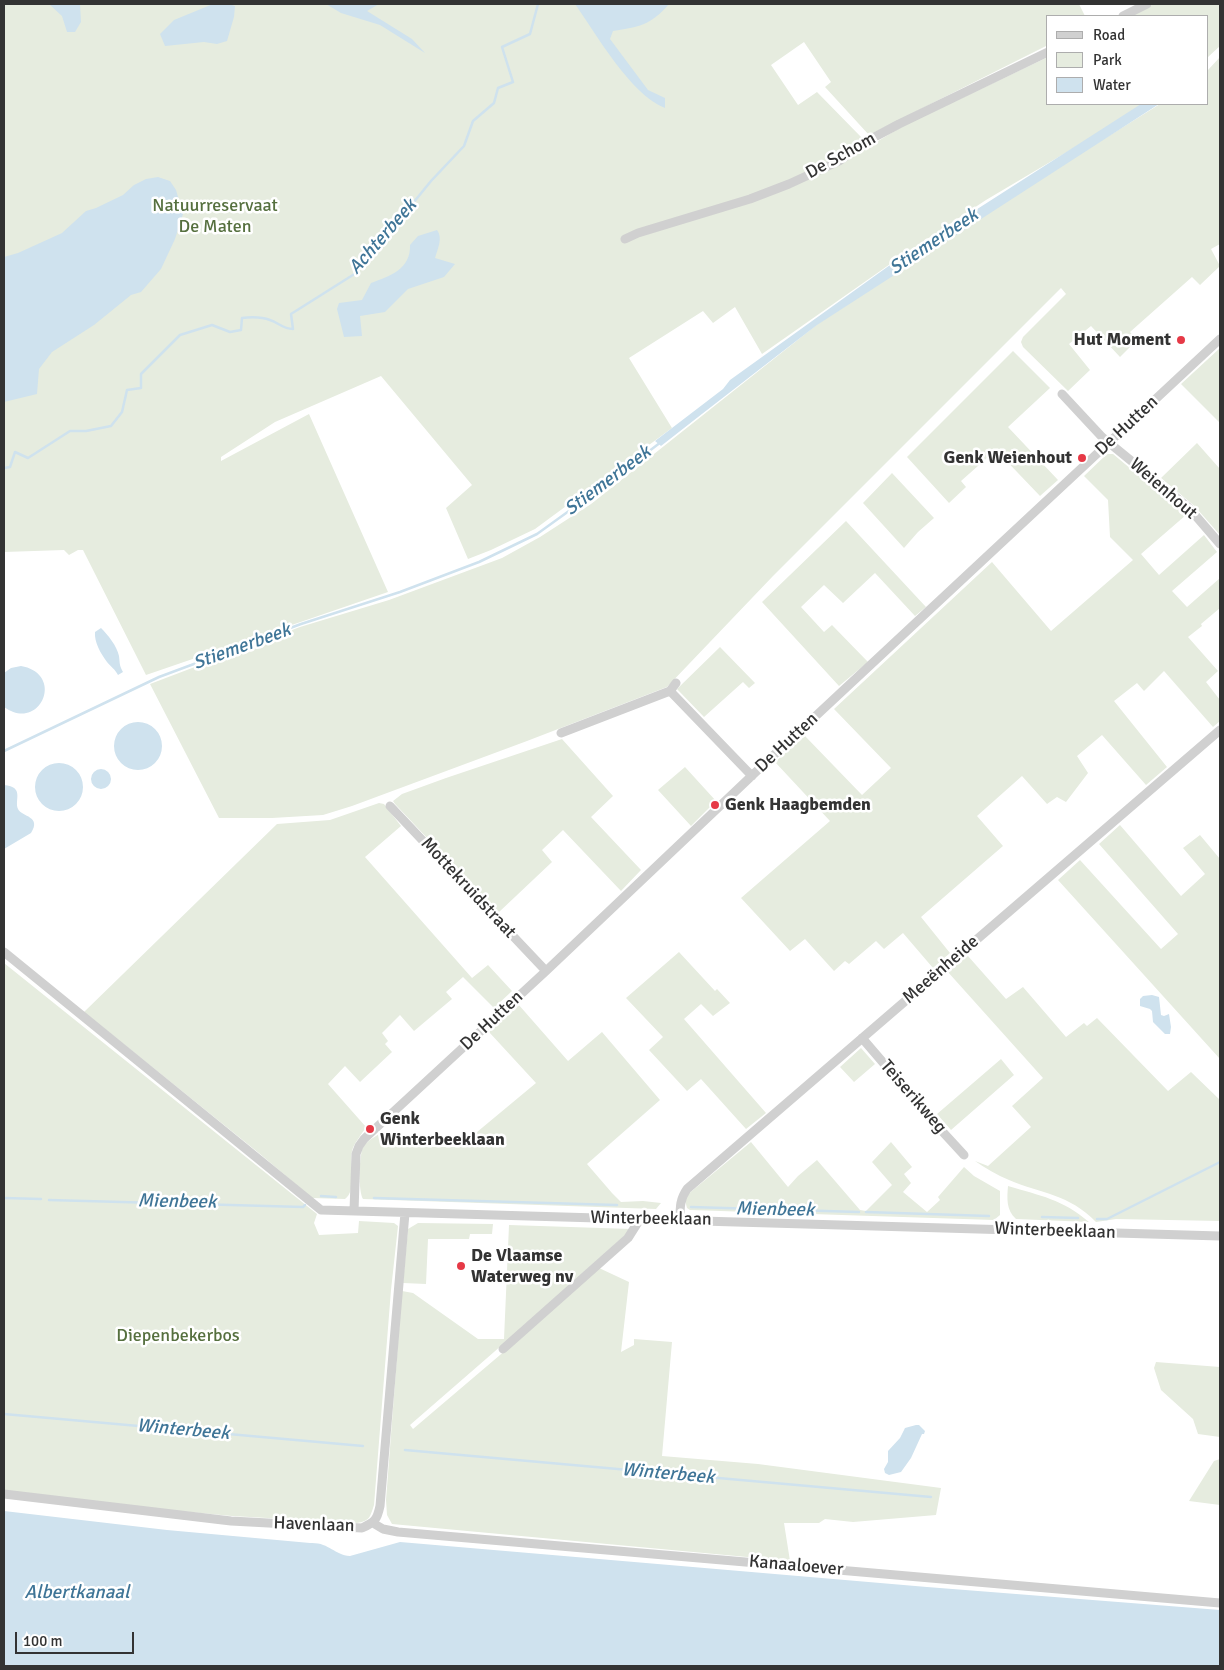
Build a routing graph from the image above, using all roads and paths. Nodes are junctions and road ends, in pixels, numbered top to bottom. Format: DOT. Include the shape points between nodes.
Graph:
graph roads {
  1 [pos="1147,4"];
  2 [pos="1126,15"];
  3 [pos="1046,53"];
  4 [pos="625,239"];
  5 [pos="1220,339"];
  6 [pos="1062,394"];
  7 [pos="1109,442"];
  8 [pos="1220,544"];
  9 [pos="1220,730"];
  10 [pos="561,733"];
  11 [pos="752,776"];
  12 [pos="390,806"];
  13 [pos="4,952"];
  14 [pos="546,971"];
  15 [pos="862,1038"];
  16 [pos="964,1155"];
  17 [pos="354,1211"];
  18 [pos="405,1213"];
  19 [pos="640,1219"];
  20 [pos="680,1219"];
  21 [pos="1220,1236"];
  22 [pos="503,1349"];
  23 [pos="4,1494"];
  24 [pos="373,1523"];
  25 [pos="1220,1603"];
  1 -- 2 [label="street"];
  3 -- 4 [label="street, De Schom" via="899,124 840,161 789,184"];
  5 -- 7 [label="street, De Hutten"];
  6 -- 7 [label="street, Weienhout"];
  7 -- 8 [label="street, Weienhout" via="1189,508"];
  7 -- 11 [label="street, De Hutten"];
  9 -- 15 [label="street, Meeënheide"];
  10 -- 11 [label="street" via="673,687"];
  11 -- 14 [label="street, De Hutten"];
  12 -- 14 [label="street, Mottekruidstraat"];
  13 -- 17 [label="street, Winterbeeklaan" via="321,1210"];
  14 -- 17 [label="street, De Hutten" via="364,1139 356,1154"];
  15 -- 16 [label="street, Teiserikweg"];
  15 -- 20 [label="street, Meeënheide" via="687,1189 680,1202"];
  17 -- 18 [label="street, Winterbeeklaan"];
  18 -- 19 [label="street, Winterbeeklaan"];
  18 -- 24 [label="street, Havenlaan" via="380,1506"];
  19 -- 20 [label="street, Winterbeeklaan"];
  19 -- 22 [label="street" via="628,1238"];
  20 -- 21 [label="street, Winterbeeklaan"];
  23 -- 24 [label="street, Havenlaan" via="231,1521 362,1528"];
  24 -- 25 [label="street, Kanaaloever" via="398,1532"];
}
